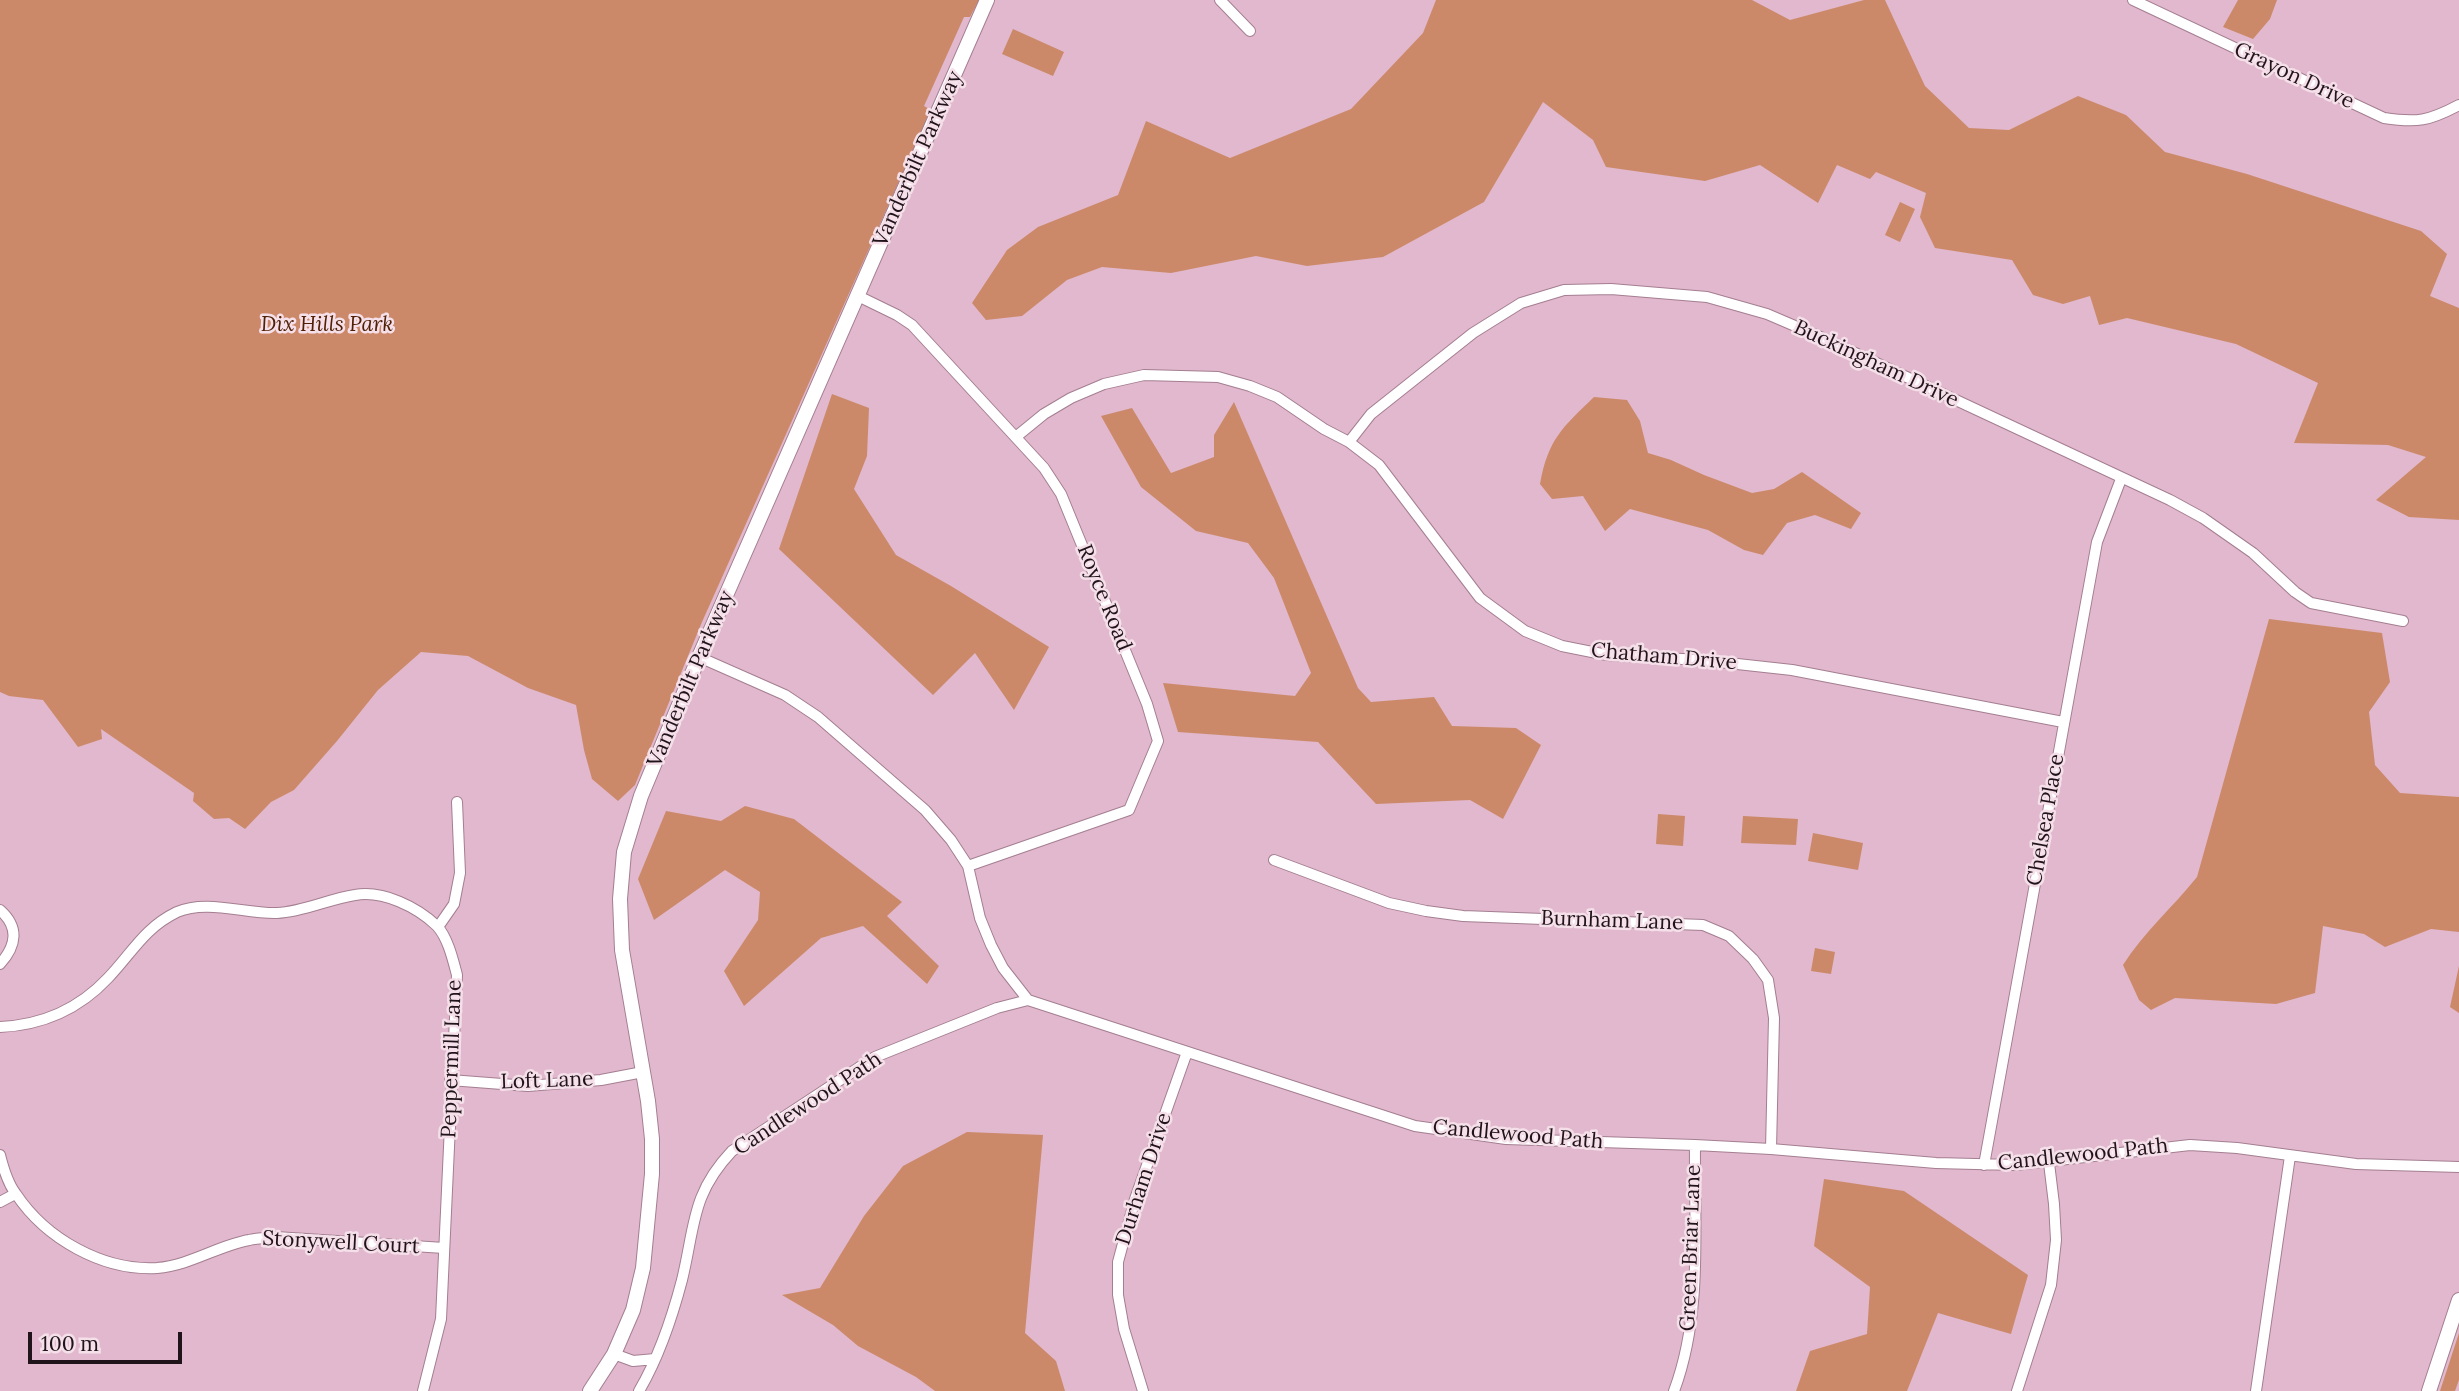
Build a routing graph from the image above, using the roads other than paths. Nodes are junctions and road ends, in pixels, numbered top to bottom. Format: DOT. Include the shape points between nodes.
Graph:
graph roads {
  1 [pos="987,0"];
  2 [pos="1220,0"];
  3 [pos="2133,0"];
  4 [pos="1250,31"];
  5 [pos="2459,105"];
  6 [pos="858,296"];
  7 [pos="1017,436"];
  8 [pos="1349,442"];
  9 [pos="2122,479"];
  10 [pos="2403,621"];
  11 [pos="699,657"];
  12 [pos="2063,722"];
  13 [pos="457,802"];
  14 [pos="1274,860"];
  15 [pos="968,866"];
  16 [pos="0,910"];
  17 [pos="438,927"];
  18 [pos="0,964"];
  19 [pos="1028,1000"];
  20 [pos="0,1027"];
  21 [pos="1187,1052"];
  22 [pos="643,1072"];
  23 [pos="450,1080"];
  24 [pos="1695,1145"];
  25 [pos="1771,1149"];
  26 [pos="0,1155"];
  27 [pos="2290,1156"];
  28 [pos="2049,1163"];
  29 [pos="1984,1165"];
  30 [pos="2459,1167"];
  31 [pos="15,1194"];
  32 [pos="0,1202"];
  33 [pos="444,1248"];
  34 [pos="2459,1300"];
  35 [pos="614,1354"];
  36 [pos="655,1359"];
  37 [pos="424,1391"];
  38 [pos="590,1391"];
  39 [pos="639,1391"];
  40 [pos="1143,1391"];
  41 [pos="1674,1391"];
  42 [pos="2017,1391"];
  43 [pos="2256,1391"];
  44 [pos="2429,1391"];
  1 -- 6 [label="main road, Vanderbilt Parkway"];
  2 -- 4 [label="street"];
  3 -- 5 [label="street, Grayon Drive" via="2384,118 2411,122 2438,117"];
  6 -- 7 [label="street, Royce Road" via="912,326"];
  6 -- 11 [label="main road, Vanderbilt Parkway"];
  7 -- 8 [label="street, Chatham Drive" via="1062,403 1104,384 1144,375 1182,375 1218,377 1250,386 1277,397"];
  7 -- 15 [label="street, Royce Road" via="1061,494 1158,741 1129,810"];
  8 -- 9 [label="street, Buckingham Drive" via="1371,414 1411,380 1521,303 1564,290 1611,289 1707,298 1767,314"];
  8 -- 12 [label="street, Chatham Drive" via="1379,465 1480,598 1525,631 1563,646 1606,655 1792,670"];
  9 -- 10 [label="street, Buckingham Drive" via="2203,518 2311,603"];
  9 -- 12 [label="street, Chelsea Place" via="2097,542"];
  11 -- 15 [label="street" via="785,695 818,717 925,810"];
  11 -- 22 [label="main road, Vanderbilt Parkway" via="641,796 624,852 622,950"];
  12 -- 29 [label="street, Chelsea Place"];
  13 -- 17 [label="street" via="460,873 454,904"];
  14 -- 25 [label="street, Burnham Lane" via="1389,903 1426,911 1703,925 1729,936 1768,980 1774,1018"];
  15 -- 19 [label="street" via="991,945"];
  16 -- 18 [label="street" via="10,920 14,943"];
  17 -- 20 [label="street, Peppermill Lane" via="407,904 382,896 357,894 277,913 202,906 161,921 142,936 109,977 71,1008 44,1020"];
  17 -- 23 [label="street, Peppermill Lane" via="457,975"];
  19 -- 21 [label="street, Candlewood Path"];
  19 -- 36 [label="street, Candlewood Path" via="875,1057 732,1151 715,1169 695,1211 683,1278"];
  21 -- 24 [label="street, Candlewood Path" via="1415,1126 1506,1139"];
  21 -- 40 [label="street, Durham Drive" via="1135,1199 1118,1262 1124,1329"];
  22 -- 23 [label="street, Loft Lane" via="528,1086"];
  22 -- 35 [label="main road, Vanderbilt Parkway" via="652,1139 643,1268 633,1310"];
  23 -- 33 [label="street, Peppermill Lane"];
  24 -- 25 [label="street, Candlewood Path"];
  24 -- 41 [label="street, Green Briar Lane" via="1694,1294 1689,1337"];
  25 -- 29 [label="street, Candlewood Path"];
  26 -- 31 [label="street, Stonywell Court"];
  27 -- 28 [label="street, Candlewood Path" via="2190,1145"];
  27 -- 30 [label="street, Candlewood Path" via="2356,1164"];
  27 -- 43 [label="street"];
  28 -- 29 [label="street, Candlewood Path"];
  28 -- 42 [label="street" via="2056,1240 2051,1285"];
  31 -- 32 [label="street"];
  31 -- 33 [label="street, Stonywell Court" via="58,1237 105,1262 130,1266 157,1268 193,1261 249,1240 276,1237"];
  33 -- 37 [label="street, Peppermill Lane" via="441,1319"];
  34 -- 44 [label="main road"];
  35 -- 36 [label="street" via="633,1361"];
  35 -- 38 [label="main road, Vanderbilt Parkway"];
  36 -- 39 [label="street, Candlewood Path"];
}
